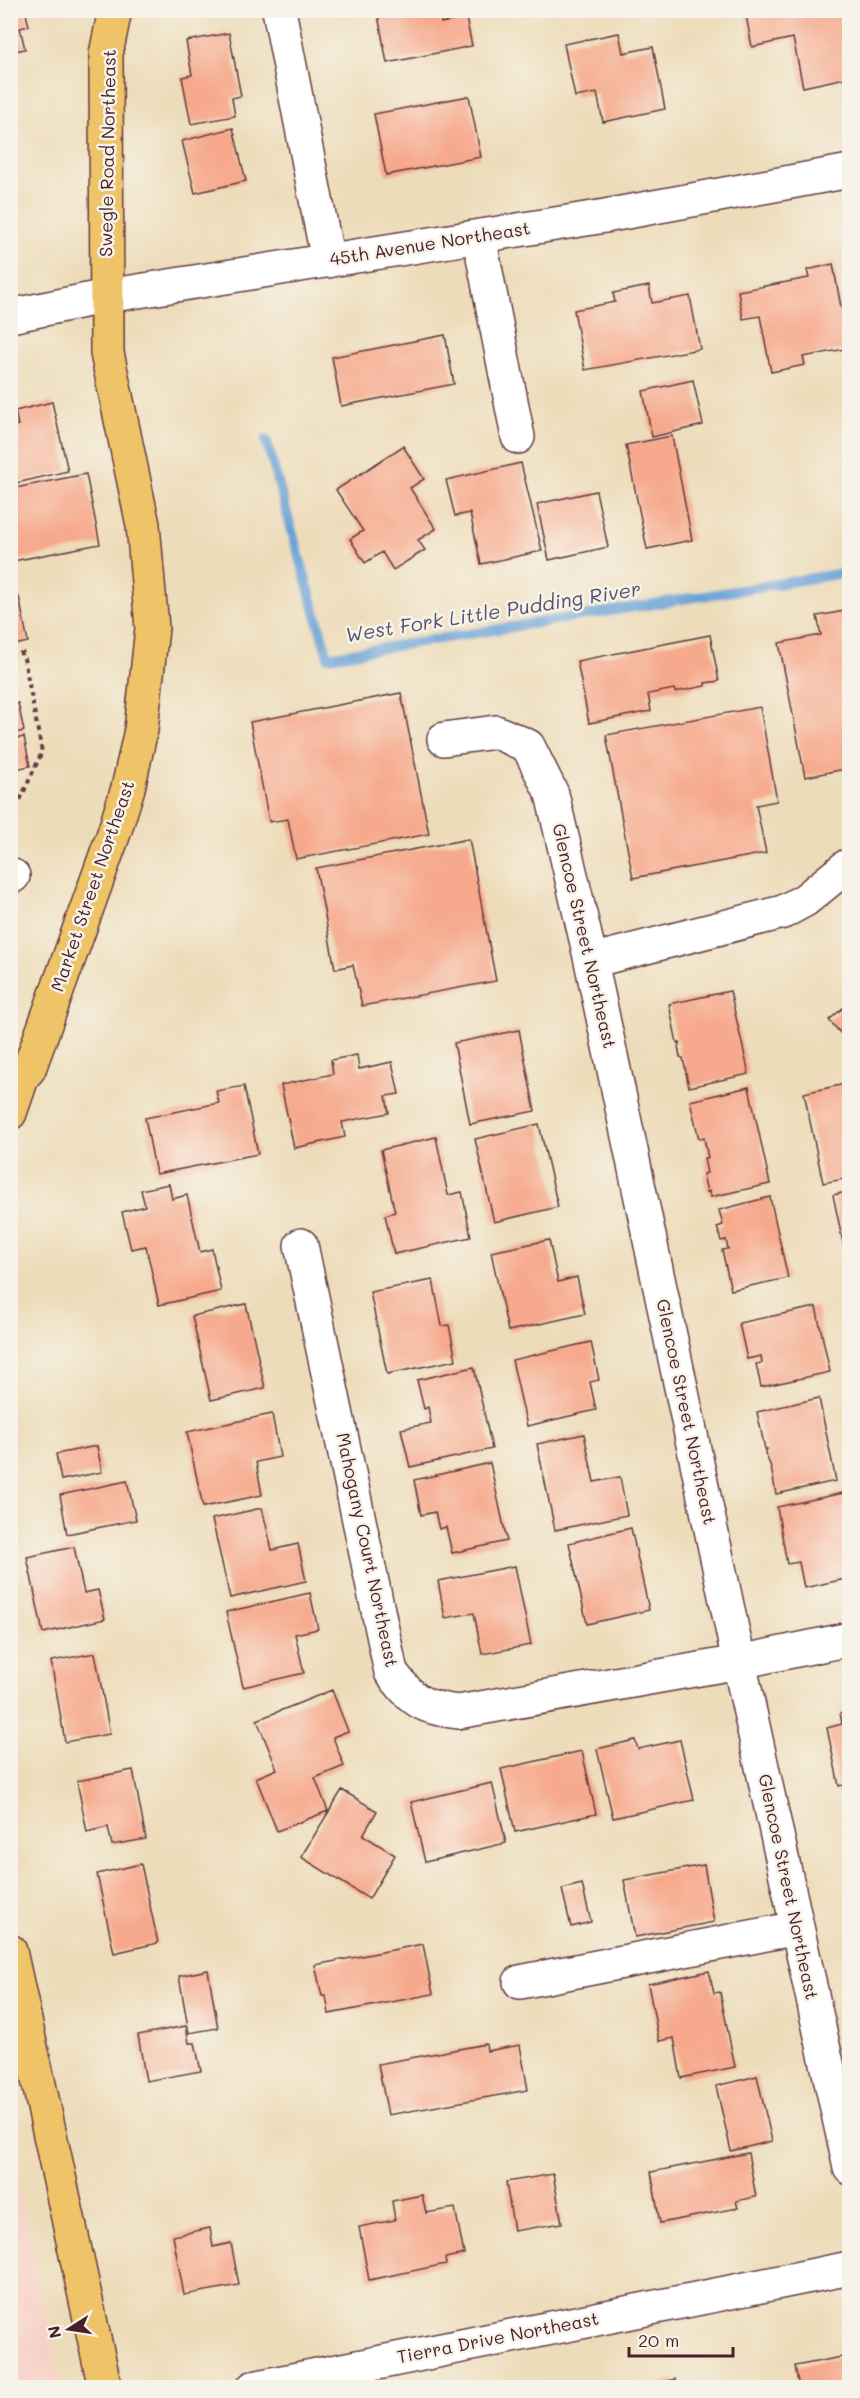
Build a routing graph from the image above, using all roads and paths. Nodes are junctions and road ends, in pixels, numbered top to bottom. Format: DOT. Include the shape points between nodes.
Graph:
graph roads {
  1 [pos="115,10"];
  2 [pos="279,10"];
  3 [pos="849,171"];
  4 [pos="479,236"];
  5 [pos="328,261"];
  6 [pos="107,296"];
  7 [pos="10,316"];
  8 [pos="518,437"];
  9 [pos="10,655"];
  10 [pos="444,740"];
  11 [pos="10,822"];
  12 [pos="847,866"];
  13 [pos="591,961"];
  14 [pos="17,1073"];
  15 [pos="10,1113"];
  16 [pos="301,1245"];
  17 [pos="849,1639"];
  18 [pos="739,1662"];
  19 [pos="797,1928"];
  20 [pos="10,1951"];
  21 [pos="520,1982"];
  22 [pos="849,2168"];
  23 [pos="849,2268"];
  24 [pos="105,2388"];
  25 [pos="253,2388"];
  1 -- 6 [label="main road, Swegle Road Northeast" via="106,54"];
  2 -- 5 [label="street"];
  3 -- 4 [label="street, 45th Avenue Northeast"];
  4 -- 5 [label="street, 45th Avenue Northeast"];
  4 -- 8 [label="street"];
  5 -- 6 [label="street, 45th Avenue Northeast"];
  6 -- 7 [label="street, 45th Avenue Northeast"];
  6 -- 14 [label="main road, Market Street Northeast" via="107,353 148,566 152,628 148,679 141,730 114,833 29,1069"];
  9 -- 11 [label="path" via="24,652 42,752"];
  10 -- 13 [label="street, Glencoe Street Northeast" via="496,732 528,746 552,794"];
  12 -- 13 [label="street" via="805,900 783,912"];
  13 -- 18 [label="street, Glencoe Street Northeast"];
  14 -- 15 [label="main road, Market Street Northeast"];
  16 -- 18 [label="street, Mahogany Court Northeast" via="392,1672 408,1694 430,1709 458,1713"];
  17 -- 18 [label="street, Mahogany Court Northeast"];
  18 -- 19 [label="street, Glencoe Street Northeast"];
  19 -- 21 [label="street"];
  19 -- 22 [label="street, Glencoe Street Northeast"];
  20 -- 24 [label="main road"];
  23 -- 25 [label="street, Tierra Drive Northeast"];
}
